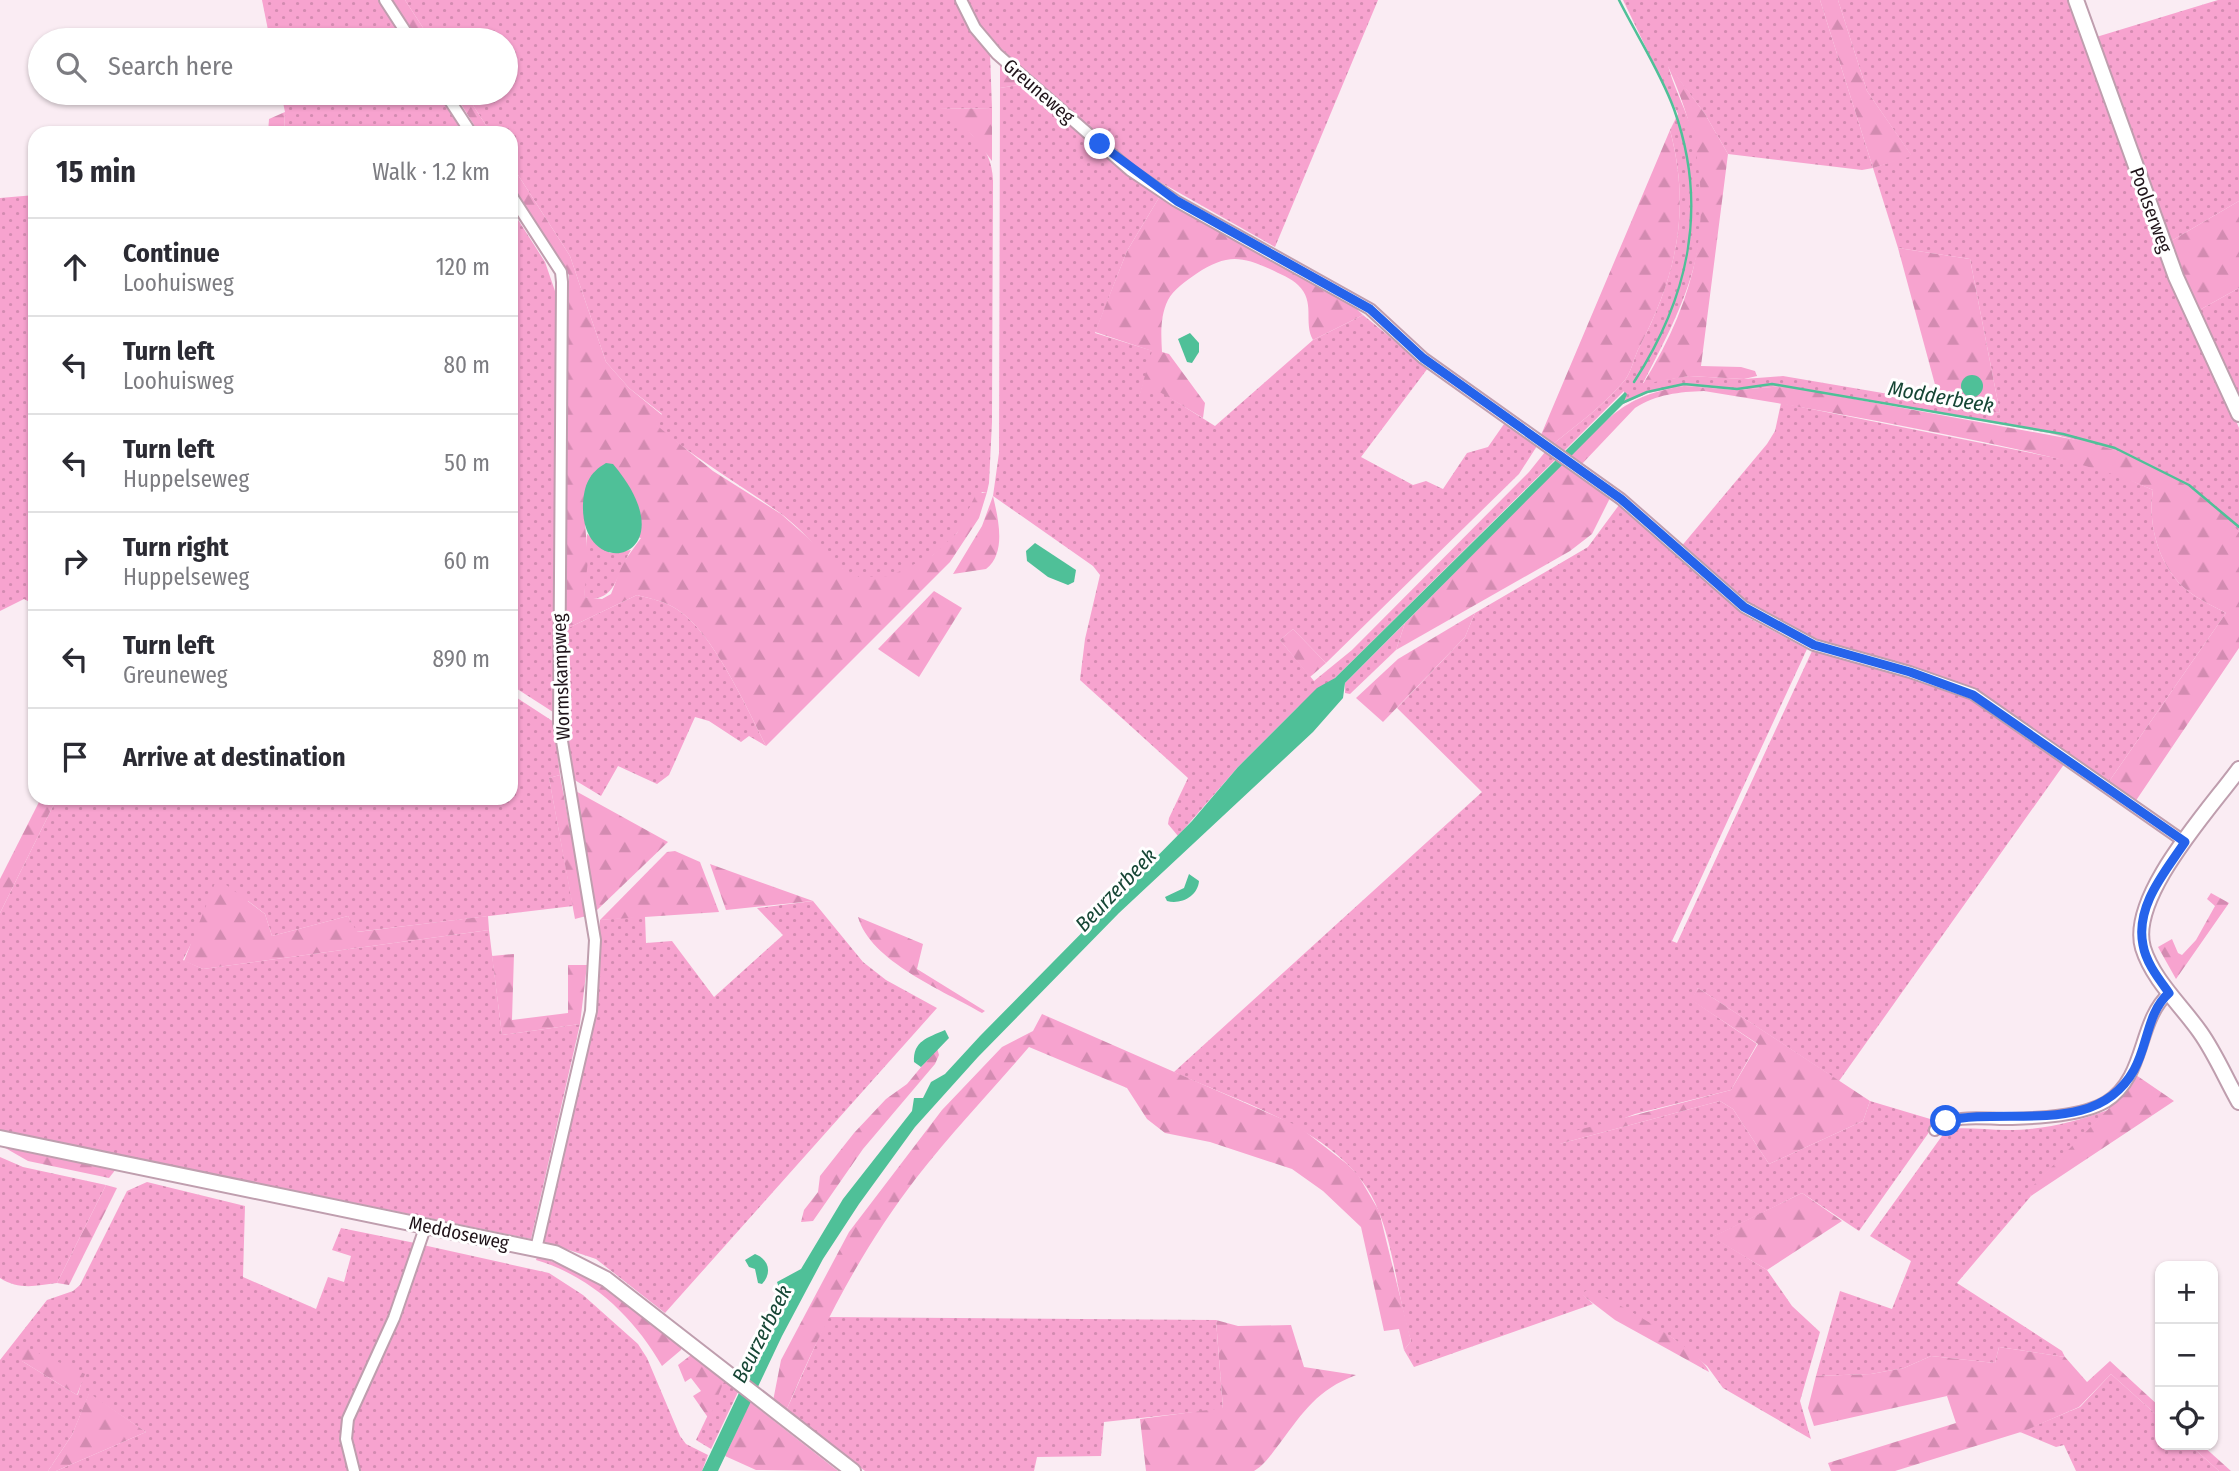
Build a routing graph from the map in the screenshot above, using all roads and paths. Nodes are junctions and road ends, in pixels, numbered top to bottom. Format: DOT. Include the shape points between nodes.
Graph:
graph roads {
  1 [pos="385,0"];
  2 [pos="961,0"];
  3 [pos="2077,0"];
  4 [pos="403,28"];
  5 [pos="453,105"];
  6 [pos="466,126"];
  7 [pos="518,206"];
  8 [pos="2239,414"];
  9 [pos="2239,769"];
  10 [pos="2185,842"];
  11 [pos="2169,993"];
  12 [pos="2239,1102"];
  13 [pos="1935,1130"];
  14 [pos="0,1138"];
  15 [pos="426,1225"];
  16 [pos="536,1250"];
  17 [pos="354,1471"];
  18 [pos="853,1471"];
  1 -- 4 [label="street"];
  2 -- 10 [label="street, Greuneweg" via="975,28 997,54 1130,170 1177,201 1351,296 1423,358 1621,499 1744,607 1833,652 1973,695"];
  3 -- 8 [label="street, Poolserweg" via="2176,277"];
  5 -- 6 [label="street"];
  7 -- 16 [label="street, Wormskampweg" via="561,272 559,723 595,940 591,1010"];
  9 -- 10 [label="street"];
  10 -- 11 [label="street" via="2150,894 2142,924 2146,954"];
  11 -- 12 [label="street" via="2201,1033"];
  11 -- 13 [label="street" via="2160,1001 2134,1070 2106,1102 2050,1115 1959,1118"];
  14 -- 15 [label="street, Meddoseweg"];
  15 -- 16 [label="street, Meddoseweg"];
  15 -- 17 [label="street" via="389,1332 348,1419 345,1433"];
  16 -- 18 [label="street, Meddoseweg" via="582,1264 607,1279"];
}
